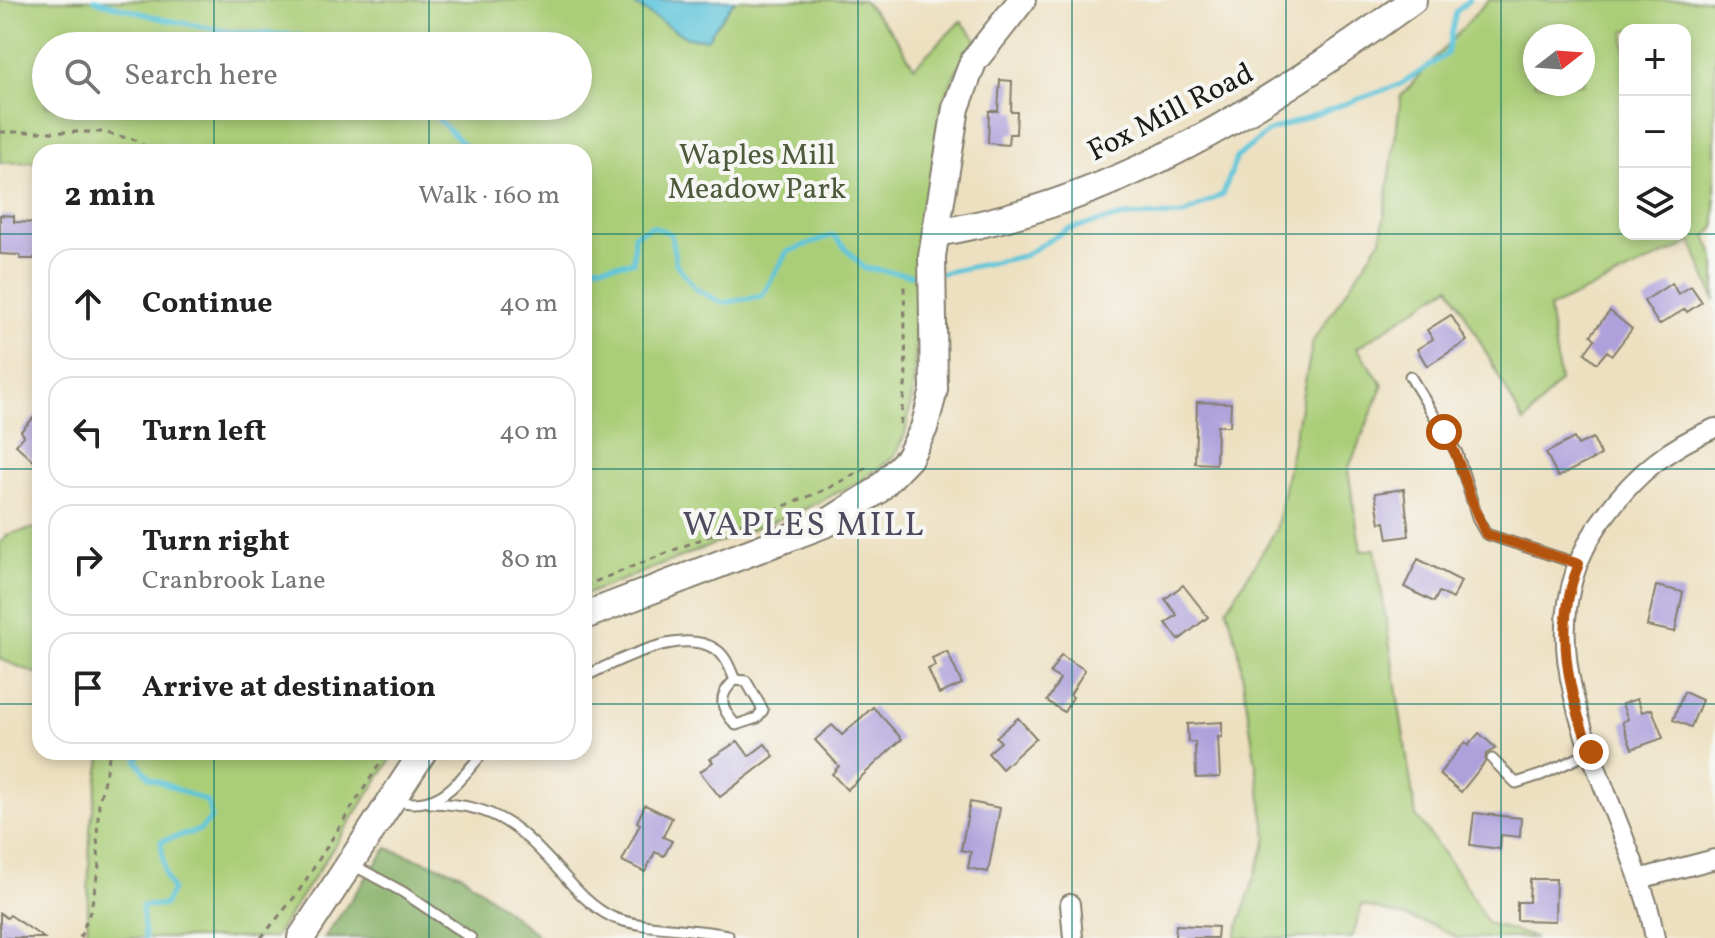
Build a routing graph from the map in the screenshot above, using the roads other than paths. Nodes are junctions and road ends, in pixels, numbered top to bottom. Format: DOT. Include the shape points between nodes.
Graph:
graph roads {
  1 [pos="1022,0"];
  2 [pos="1413,0"];
  3 [pos="934,244"];
  4 [pos="1410,376"];
  5 [pos="1715,428"];
  6 [pos="1579,564"];
  7 [pos="592,613"];
  8 [pos="592,673"];
  9 [pos="735,680"];
  10 [pos="1591,752"];
  11 [pos="1492,759"];
  12 [pos="418,760"];
  13 [pos="477,760"];
  14 [pos="391,799"];
  15 [pos="430,803"];
  16 [pos="1715,859"];
  17 [pos="350,863"];
  18 [pos="1639,879"];
  19 [pos="1070,904"];
  20 [pos="728,935"];
  21 [pos="301,938"];
  22 [pos="471,938"];
  23 [pos="1073,938"];
  24 [pos="1655,938"];
  1 -- 3 [label="main road" via="983,47 963,83"];
  2 -- 3 [label="main road, Fox Mill Road" via="1269,100 1147,168"];
  3 -- 7 [label="main road" via="932,404 920,439 891,479 827,523"];
  4 -- 6 [label="lane" via="1457,453 1486,534"];
  5 -- 6 [label="street" via="1681,443 1640,473 1600,521"];
  6 -- 10 [label="street" via="1566,622 1566,649 1571,692"];
  8 -- 9 [label="lane" via="638,653 690,642 716,649"];
  9 -- 9 [label="lane" via="726,688 721,707 736,725 757,718 763,710 746,681"];
  10 -- 11 [label="lane" via="1516,783"];
  10 -- 18 [label="street"];
  12 -- 14 [label="main road"];
  13 -- 15 [label="lane"];
  14 -- 15 [label="lane"];
  14 -- 17 [label="main road"];
  15 -- 20 [label="lane" via="470,805 502,819 614,918"];
  16 -- 18 [label="street"];
  17 -- 21 [label="main road"];
  17 -- 22 [label="lane"];
  18 -- 24 [label="street"];
  19 -- 23 [label="street"];
}
